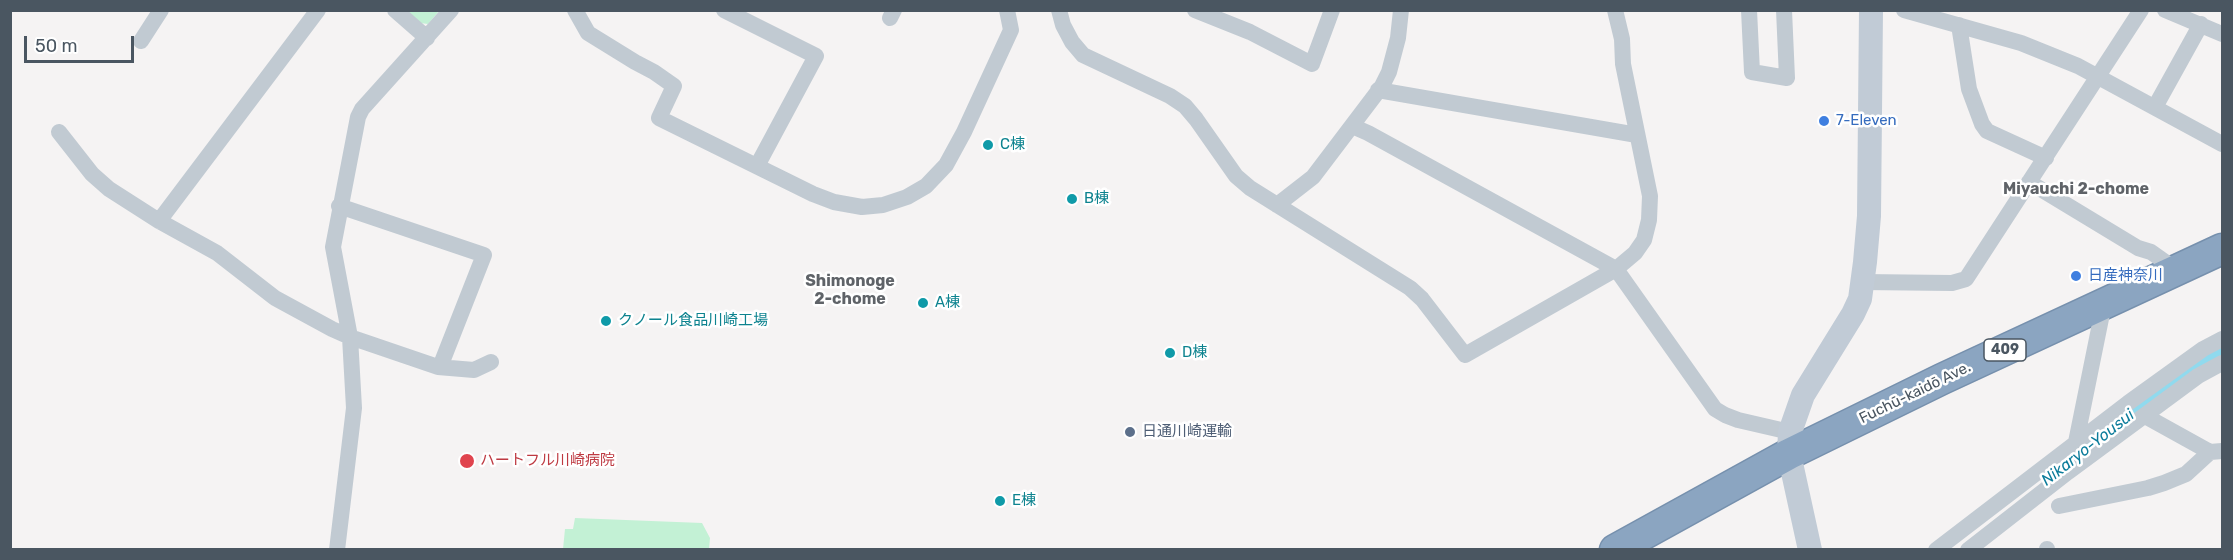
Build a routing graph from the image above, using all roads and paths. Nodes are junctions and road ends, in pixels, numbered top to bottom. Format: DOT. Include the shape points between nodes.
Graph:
graph roads {
  1 [pos="161,10"];
  2 [pos="318,10"];
  3 [pos="394,10"];
  4 [pos="451,10"];
  5 [pos="575,10"];
  6 [pos="724,10"];
  7 [pos="1007,10"];
  8 [pos="1059,10"];
  9 [pos="1195,10"];
  10 [pos="1332,10"];
  11 [pos="1615,10"];
  12 [pos="1749,10"];
  13 [pos="1784,10"];
  14 [pos="1871,10"];
  15 [pos="1904,10"];
  16 [pos="2141,10"];
  17 [pos="2165,10"];
  18 [pos="1400,11"];
  19 [pos="2201,24"];
  20 [pos="1959,25"];
  21 [pos="2223,34"];
  22 [pos="427,38"];
  23 [pos="141,41"];
  24 [pos="2100,76"];
  25 [pos="1378,90"];
  26 [pos="2155,107"];
  27 [pos="1352,126"];
  28 [pos="59,132"];
  29 [pos="1637,135"];
  30 [pos="2223,144"];
  31 [pos="2046,158"];
  32 [pos="757,166"];
  33 [pos="2029,182"];
  34 [pos="1277,205"];
  35 [pos="339,206"];
  36 [pos="159,221"];
  37 [pos="2223,249"];
  38 [pos="1616,269"];
  39 [pos="2175,269"];
  40 [pos="1862,282"];
  41 [pos="2104,304"];
  42 [pos="350,337"];
  43 [pos="2223,339"];
  44 [pos="491,362"];
  45 [pos="2223,363"];
  46 [pos="440,367"];
  47 [pos="2145,416"];
  48 [pos="1789,443"];
  49 [pos="2075,445"];
  50 [pos="2216,452"];
  51 [pos="2068,472"];
  52 [pos="2059,506"];
  53 [pos="337,549"];
  54 [pos="1615,549"];
  55 [pos="1810,549"];
  56 [pos="1936,549"];
  57 [pos="1968,549"];
  1 -- 23 [label="street"];
  2 -- 36 [label="street"];
  3 -- 22 [label="street"];
  4 -- 22 [label="street"];
  5 -- 32 [label="street" via="588,33 674,86 658,118"];
  6 -- 32 [label="street" via="816,56"];
  7 -- 32 [label="street" via="1011,30 1007,40 946,165 926,186 883,205 862,207 813,194"];
  8 -- 34 [label="street" via="1063,25 1083,56 1185,106 1236,176"];
  9 -- 10 [label="street" via="1250,32 1312,64"];
  11 -- 29 [label="street"];
  12 -- 13 [label="street" via="1752,72 1787,78"];
  14 -- 40 [label="street" via="1869,216"];
  15 -- 20 [label="street"];
  16 -- 24 [label="street"];
  17 -- 19 [label="street"];
  18 -- 25 [label="street" via="1389,72"];
  19 -- 21 [label="street"];
  19 -- 26 [label="street"];
  20 -- 24 [label="street" via="2021,43"];
  20 -- 31 [label="street" via="1970,89 1982,124 1987,131"];
  22 -- 35 [label="street" via="362,109"];
  24 -- 26 [label="street"];
  24 -- 31 [label="street"];
  25 -- 27 [label="street"];
  25 -- 29 [label="street"];
  26 -- 30 [label="street"];
  27 -- 34 [label="street" via="1313,177"];
  27 -- 38 [label="street"];
  28 -- 36 [label="street" via="92,174"];
  29 -- 38 [label="street" via="1650,196 1649,220 1644,240"];
  31 -- 33 [label="street"];
  33 -- 39 [label="street"];
  33 -- 40 [label="street" via="1966,279 1953,283"];
  34 -- 38 [label="street" via="1410,288 1465,355"];
  35 -- 42 [label="street" via="333,247"];
  35 -- 46 [label="street" via="484,255"];
  36 -- 42 [label="street" via="217,253 275,298"];
  37 -- 39 [label="highway, Fuchū-kaidō Ave. / 409"];
  38 -- 48 [label="street" via="1715,409"];
  39 -- 41 [label="highway, Fuchū-kaidō Ave. / 409"];
  40 -- 48 [label="street" via="1853,314 1803,395"];
  41 -- 48 [label="highway, Fuchū-kaidō Ave. / 409"];
  41 -- 49 [label="street"];
  42 -- 46 [label="street"];
  42 -- 53 [label="street" via="354,408"];
  43 -- 49 [label="street" via="2203,349"];
  44 -- 46 [label="street" via="474,370"];
  45 -- 47 [label="street" via="2198,376"];
  47 -- 50 [label="street"];
  47 -- 51 [label="street"];
  48 -- 54 [label="highway, Fuchū-kaidō Ave. / 409"];
  48 -- 55 [label="street"];
  49 -- 51 [label="street"];
  49 -- 56 [label="street"];
  50 -- 52 [label="street" via="2186,474 2164,483"];
  51 -- 57 [label="street"];
}
